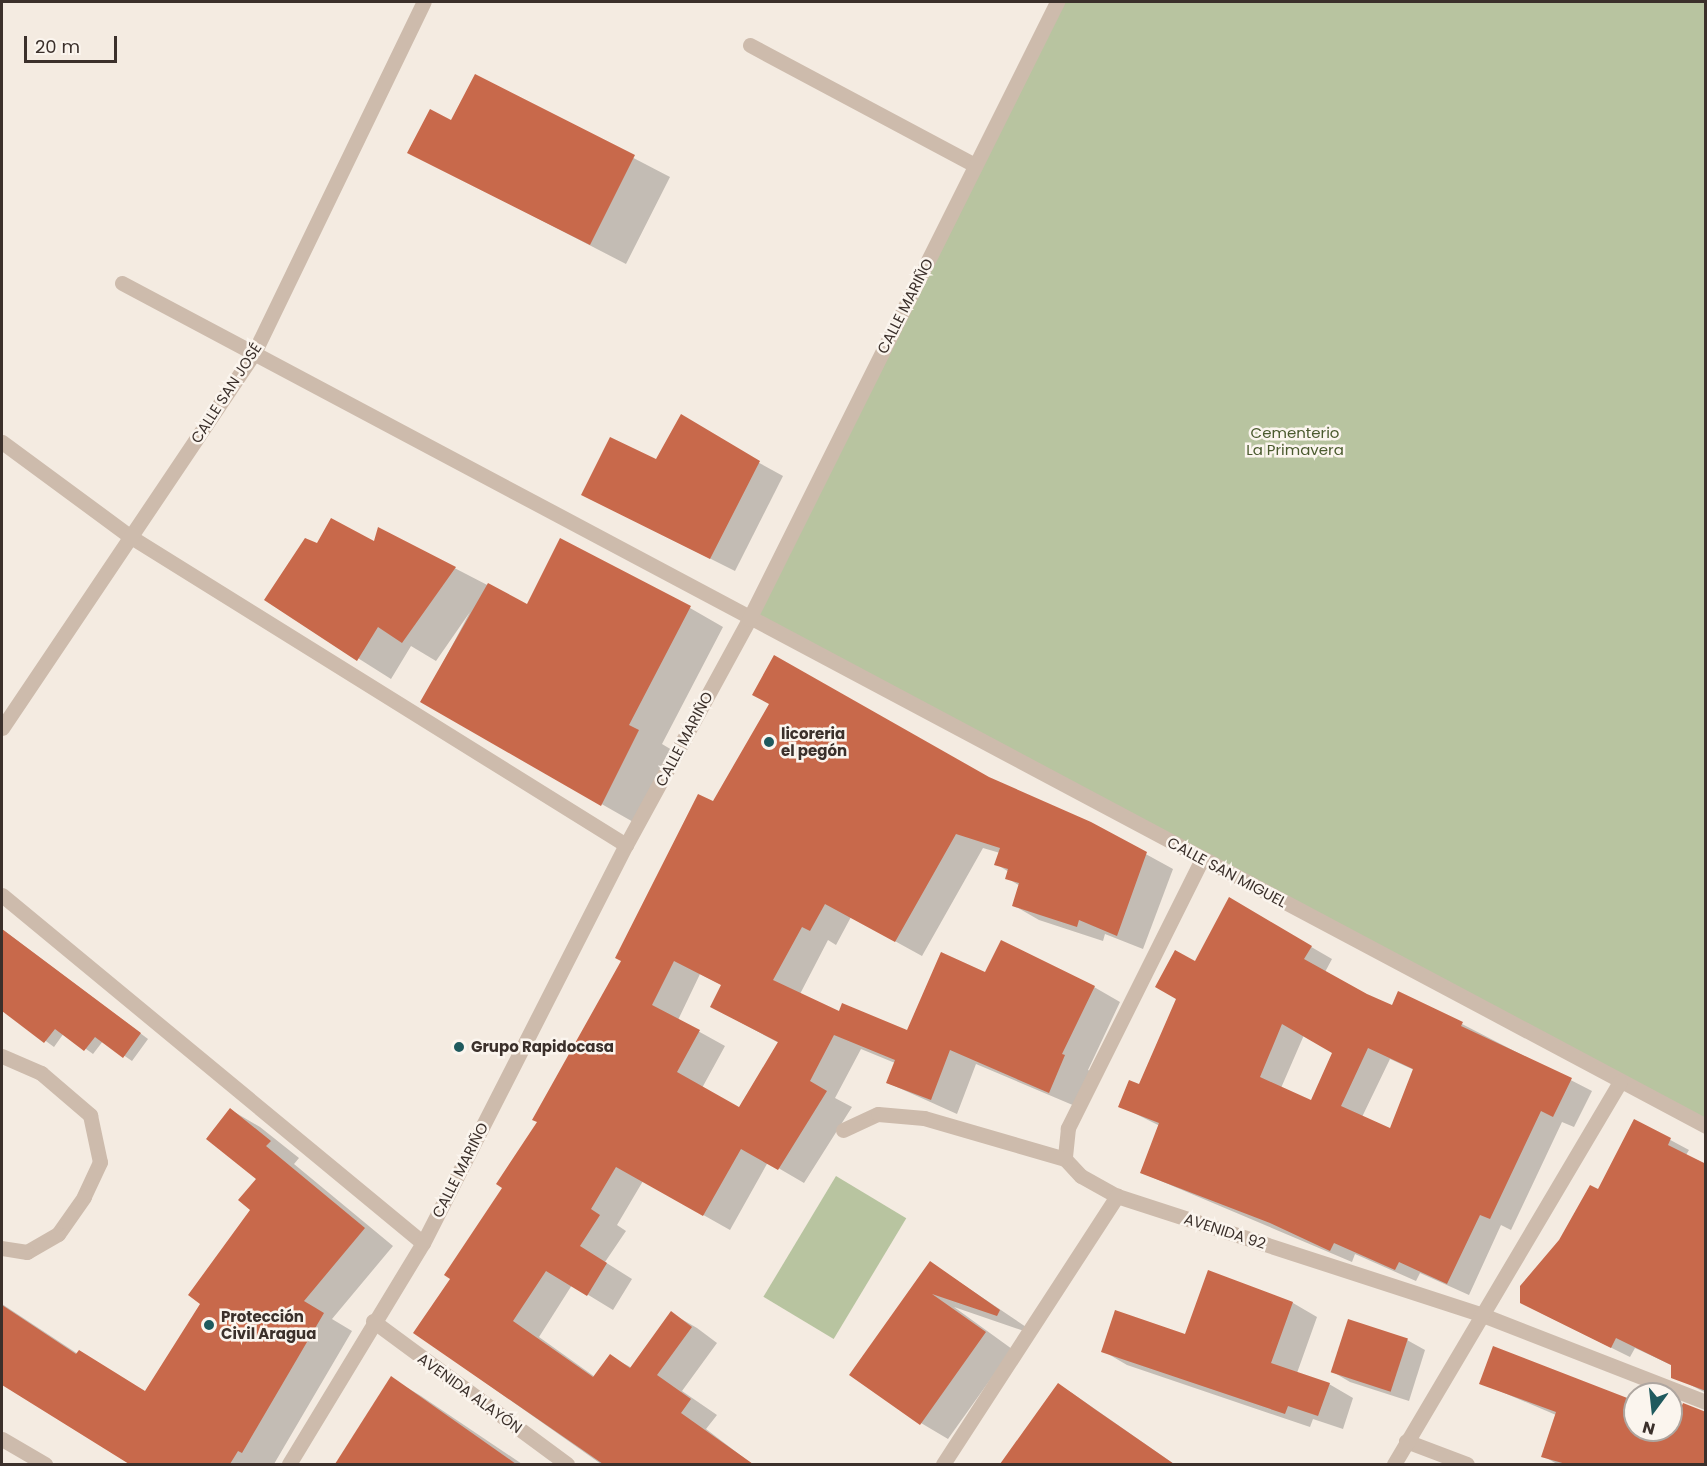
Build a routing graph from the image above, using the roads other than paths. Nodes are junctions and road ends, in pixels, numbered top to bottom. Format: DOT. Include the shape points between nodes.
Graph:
graph roads {
  1 [pos="424,2"];
  2 [pos="1057,2"];
  3 [pos="750,45"];
  4 [pos="975,165"];
  5 [pos="122,284"];
  6 [pos="253,355"];
  7 [pos="2,442"];
  8 [pos="132,537"];
  9 [pos="749,619"];
  10 [pos="2,728"];
  11 [pos="626,845"];
  12 [pos="1202,859"];
  13 [pos="2,895"];
  14 [pos="2,1056"];
  15 [pos="1620,1082"];
  16 [pos="1706,1126"];
  17 [pos="843,1130"];
  18 [pos="1065,1159"];
  19 [pos="1117,1196"];
  20 [pos="423,1243"];
  21 [pos="2,1248"];
  22 [pos="1480,1314"];
  23 [pos="373,1321"];
  24 [pos="1706,1402"];
  25 [pos="2,1439"];
  26 [pos="1406,1442"];
  27 [pos="45,1464"];
  28 [pos="289,1464"];
  29 [pos="567,1464"];
  30 [pos="944,1464"];
  31 [pos="1394,1464"];
  32 [pos="1467,1464"];
  1 -- 6 [label="street, CALLE SAN JOSÉ"];
  2 -- 4 [label="street, CALLE MARIÑO"];
  3 -- 4 [label="street"];
  4 -- 9 [label="street, CALLE MARIÑO"];
  5 -- 6 [label="street, CALLE SAN MIGUEL"];
  6 -- 8 [label="street, CALLE SAN JOSÉ"];
  6 -- 9 [label="street, CALLE SAN MIGUEL"];
  7 -- 8 [label="street"];
  8 -- 10 [label="street, CALLE SAN JOSÉ"];
  8 -- 11 [label="street"];
  9 -- 11 [label="street, CALLE MARIÑO"];
  9 -- 12 [label="street, CALLE SAN MIGUEL"];
  11 -- 20 [label="street, CALLE MARIÑO"];
  12 -- 15 [label="street, CALLE SAN MIGUEL"];
  12 -- 18 [label="street" via="1068,1128"];
  13 -- 20 [label="street"];
  14 -- 21 [label="street" via="41,1073 90,1115 100,1162 84,1197 58,1234 27,1252"];
  15 -- 16 [label="street, CALLE SAN MIGUEL"];
  15 -- 22 [label="street"];
  17 -- 18 [label="street" via="878,1114 924,1118"];
  18 -- 19 [label="street, AVENIDA 92" via="1081,1176"];
  19 -- 22 [label="street, AVENIDA 92"];
  19 -- 30 [label="street"];
  20 -- 23 [label="street, CALLE MARIÑO"];
  22 -- 24 [label="street, AVENIDA 92"];
  22 -- 26 [label="street"];
  23 -- 28 [label="street, CALLE MARIÑO"];
  23 -- 29 [label="street, AVENIDA ALAYÓN"];
  25 -- 27 [label="street"];
  26 -- 31 [label="street"];
  26 -- 32 [label="street"];
}
